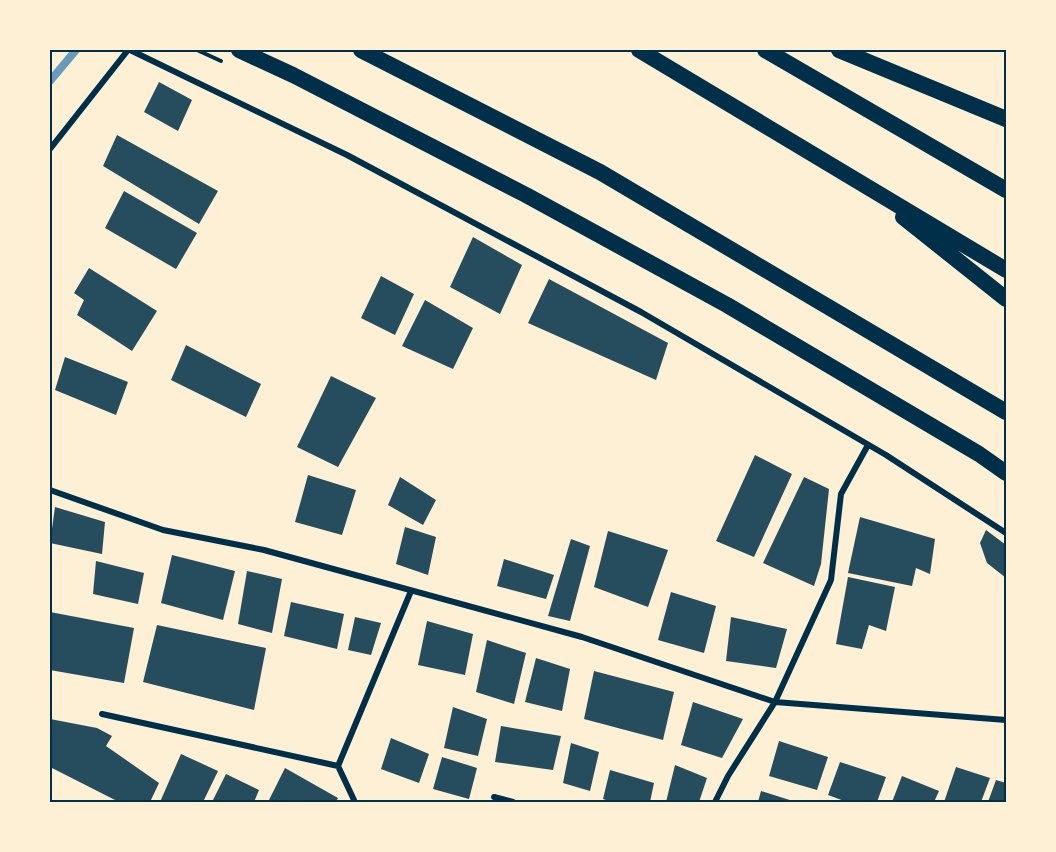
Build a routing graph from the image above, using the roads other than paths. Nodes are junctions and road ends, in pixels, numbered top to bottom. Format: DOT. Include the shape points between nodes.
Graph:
graph roads {
  1 [pos="129,50"];
  2 [pos="240,50"];
  3 [pos="361,50"];
  4 [pos="639,50"];
  5 [pos="765,50"];
  6 [pos="839,50"];
  7 [pos="1006,119"];
  8 [pos="50,149"];
  9 [pos="843,170"];
  10 [pos="1006,190"];
  11 [pos="1006,270"];
  12 [pos="1006,299"];
  13 [pos="1006,412"];
  14 [pos="868,445"];
  15 [pos="1006,473"];
  16 [pos="50,490"];
  17 [pos="1006,533"];
  18 [pos="411,591"];
  19 [pos="774,702"];
  20 [pos="102,714"];
  21 [pos="1006,720"];
  22 [pos="338,766"];
  23 [pos="494,798"];
  24 [pos="352,802"];
  25 [pos="513,802"];
  26 [pos="715,802"];
  1 -- 8 [label="street"];
  1 -- 14 [label="street" via="347,154 641,312"];
  2 -- 15 [label="highway" via="526,195 697,288"];
  3 -- 13 [label="highway" via="600,172"];
  4 -- 9 [label="highway"];
  5 -- 10 [label="highway"];
  6 -- 7 [label="highway"];
  9 -- 11 [label="highway"];
  9 -- 12 [label="highway"];
  14 -- 17 [label="street"];
  14 -- 19 [label="street" via="841,494 831,580"];
  16 -- 18 [label="street" via="163,530 264,550"];
  18 -- 19 [label="street" via="582,638"];
  18 -- 22 [label="street"];
  19 -- 21 [label="street"];
  19 -- 26 [label="street"];
  20 -- 22 [label="street"];
  22 -- 24 [label="street"];
  23 -- 25 [label="street"];
}
